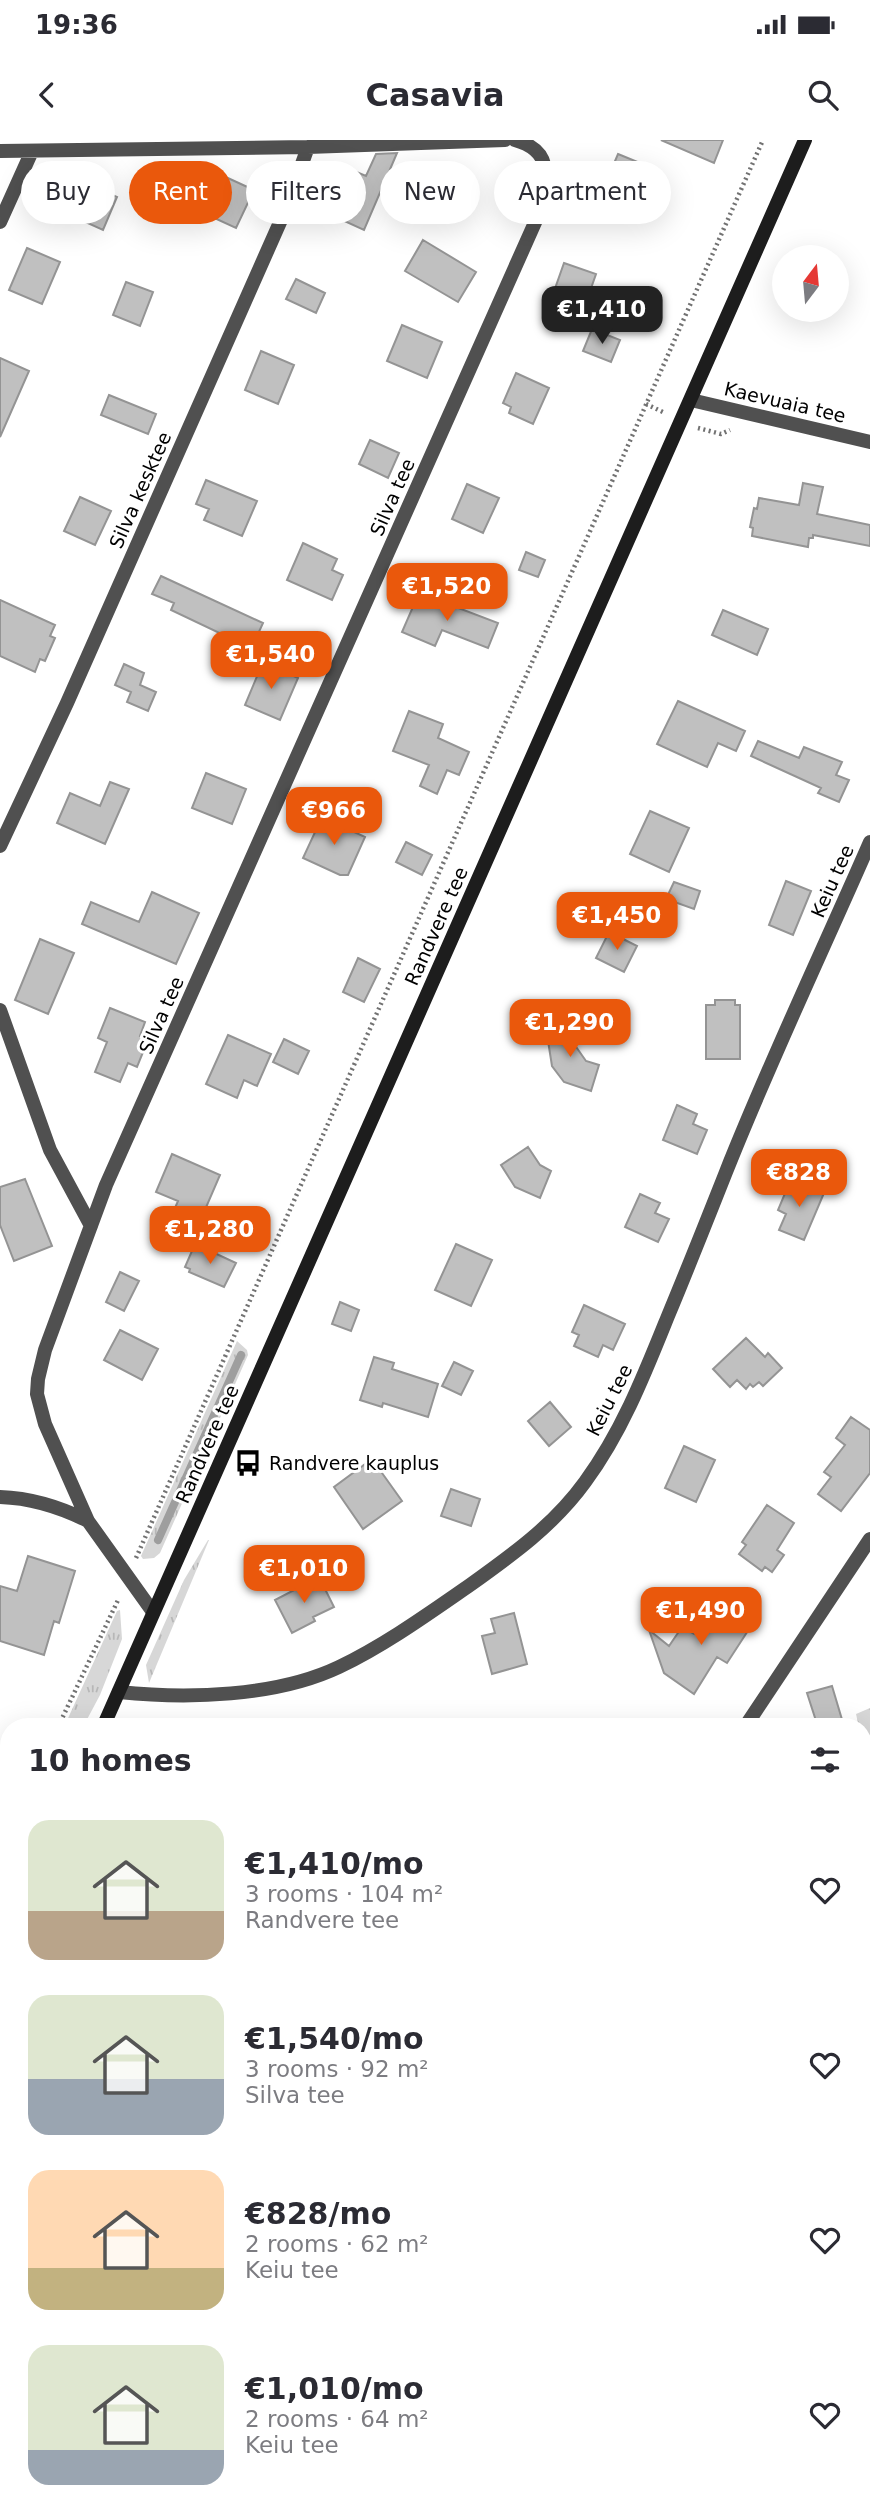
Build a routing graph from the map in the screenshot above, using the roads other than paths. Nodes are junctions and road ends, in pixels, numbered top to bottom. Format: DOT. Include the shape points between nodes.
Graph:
graph roads {
  1 [pos="505,140"];
  2 [pos="515,140"];
  3 [pos="805,140"];
  4 [pos="131,144"];
  5 [pos="308,147"];
  6 [pos="32,150"];
  7 [pos="0,151"];
  8 [pos="0,222"];
  9 [pos="691,400"];
  10 [pos="870,442"];
  11 [pos="870,842"];
  12 [pos="0,846"];
  13 [pos="0,1010"];
  14 [pos="91,1226"];
  15 [pos="0,1497"];
  16 [pos="88,1521"];
  17 [pos="870,1539"];
  18 [pos="153,1612"];
  19 [pos="119,1692"];
  20 [pos="107,1718"];
  21 [pos="751,1718"];
  1 -- 5 [label="street"];
  2 -- 14 [label="street, Silva tee" via="531,144 542,155 546,181 537,218"];
  3 -- 9 [label="street, Randvere tee"];
  4 -- 5 [label="street"];
  4 -- 6 [label="street"];
  5 -- 12 [label="street, Silva kesktee" via="263,261"];
  6 -- 7 [label="street"];
  6 -- 8 [label="street"];
  9 -- 10 [label="street, Kaevuaia tee"];
  9 -- 18 [label="street, Randvere tee"];
  11 -- 19 [label="street, Keiu tee" via="754,1103 645,1375 620,1426 561,1511 498,1565 394,1636 337,1668 261,1689 215,1694"];
  13 -- 14 [label="street" via="50,1150"];
  14 -- 16 [label="street, Silva tee" via="37,1379 45,1424"];
  15 -- 16 [label="street" via="34,1501"];
  16 -- 18 [label="street, Silva tee"];
  17 -- 21 [label="street"];
  18 -- 19 [label="street, Randvere tee"];
  19 -- 20 [label="street, Randvere tee"];
}
